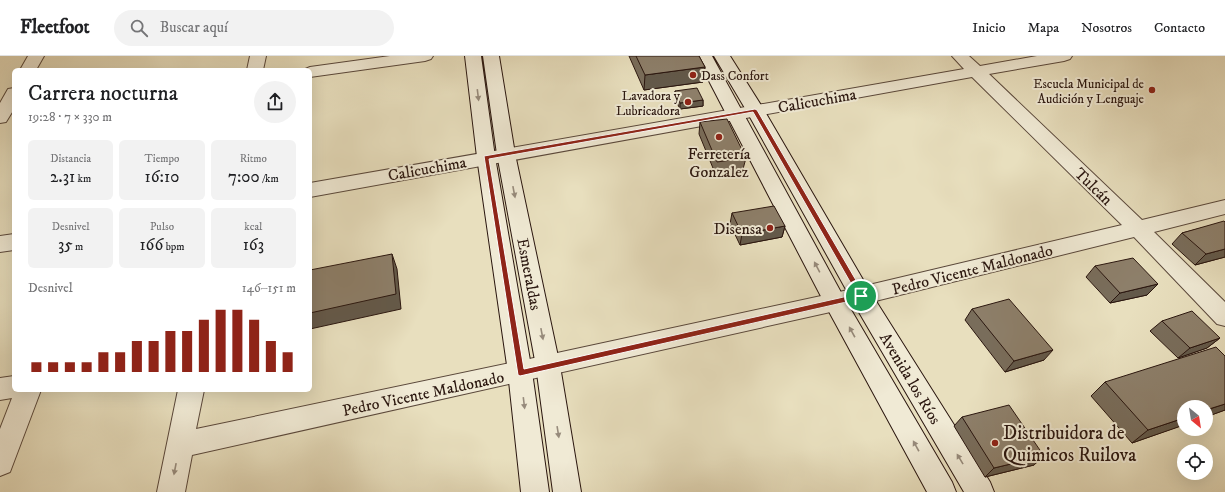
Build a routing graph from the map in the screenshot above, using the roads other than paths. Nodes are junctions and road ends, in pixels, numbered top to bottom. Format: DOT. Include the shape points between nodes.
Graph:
graph roads {
  1 [pos="36,56"];
  2 [pos="258,56"];
  3 [pos="425,56"];
  4 [pos="473,56"];
  5 [pos="491,56"];
  6 [pos="704,56"];
  7 [pos="722,56"];
  8 [pos="960,56"];
  9 [pos="1064,56"];
  10 [pos="29,68"];
  11 [pos="255,68"];
  12 [pos="312,72"];
  13 [pos="976,72"];
  14 [pos="12,97"];
  15 [pos="4,112"];
  16 [pos="745,112"];
  17 [pos="496,156"];
  18 [pos="312,190"];
  19 [pos="1225,207"];
  20 [pos="1138,228"];
  21 [pos="12,242"];
  22 [pos="0,244"];
  23 [pos="861,296"];
  24 [pos="835,302"];
  25 [pos="1225,317"];
  26 [pos="548,366"];
  27 [pos="520,372"];
  28 [pos="12,387"];
  29 [pos="0,389"];
  30 [pos="27,392"];
  31 [pos="191,392"];
  32 [pos="180,446"];
  33 [pos="0,463"];
  34 [pos="171,492"];
  35 [pos="535,492"];
  36 [pos="567,492"];
  37 [pos="942,492"];
  38 [pos="980,492"];
  1 -- 10 [label="street"];
  2 -- 11 [label="street"];
  3 -- 12 [label="street"];
  4 -- 17 [label="street, Esmeraldas, one-way"];
  5 -- 17 [label="street, Esmeraldas"];
  6 -- 16 [label="street, Avenida los Ríos"];
  7 -- 16 [label="street, Avenida los Ríos"];
  8 -- 13 [label="street, Tulcán"];
  9 -- 13 [label="street, Calicuchima"];
  13 -- 16 [label="street, Calicuchima"];
  13 -- 20 [label="street, Tulcán"];
  14 -- 15 [label="street"];
  16 -- 17 [label="street, Calicuchima"];
  16 -- 23 [label="street, Avenida los Ríos"];
  24 -- 16 [label="street, Avenida los Ríos, one-way"];
  17 -- 18 [label="street, Calicuchima"];
  17 -- 26 [label="street, Esmeraldas, one-way"];
  17 -- 27 [label="street, Esmeraldas"];
  19 -- 20 [label="street, Pedro Vicente Maldonado"];
  20 -- 23 [label="street, Pedro Vicente Maldonado"];
  20 -- 25 [label="street, Tulcán"];
  21 -- 22 [label="street"];
  23 -- 24 [label="street, Pedro Vicente Maldonado"];
  38 -- 23 [label="street, Avenida los Ríos, one-way"];
  24 -- 26 [label="street, Pedro Vicente Maldonado"];
  37 -- 24 [label="street, Avenida los Ríos, one-way"];
  26 -- 27 [label="street, Pedro Vicente Maldonado"];
  26 -- 36 [label="street, Esmeraldas, one-way"];
  27 -- 32 [label="street, Pedro Vicente Maldonado"];
  27 -- 35 [label="street, Esmeraldas, one-way"];
  28 -- 29 [label="street"];
  30 -- 33 [label="street"];
  31 -- 32 [label="street"];
  32 -- 34 [label="street, one-way"];
}
